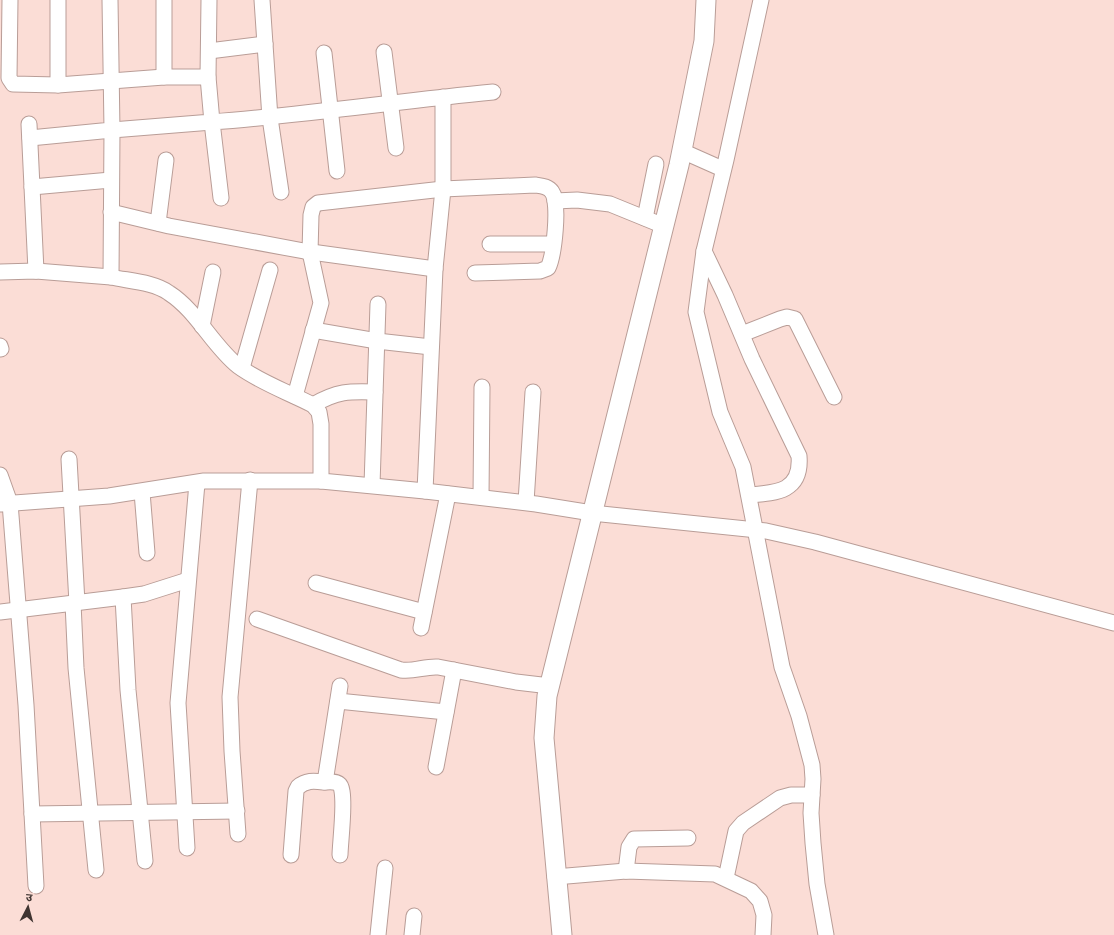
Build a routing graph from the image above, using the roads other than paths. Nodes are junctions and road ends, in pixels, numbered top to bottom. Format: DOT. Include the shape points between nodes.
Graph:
graph roads {
  1 [pos="10,0"];
  2 [pos="58,0"];
  3 [pos="110,0"];
  4 [pos="164,0"];
  5 [pos="209,0"];
  6 [pos="262,0"];
  7 [pos="706,0"];
  8 [pos="761,0"];
  9 [pos="265,44"];
  10 [pos="209,51"];
  11 [pos="384,52"];
  12 [pos="324,53"];
  13 [pos="4,68"];
  14 [pos="164,77"];
  15 [pos="208,77"];
  16 [pos="111,80"];
  17 [pos="58,85"];
  18 [pos="493,92"];
  19 [pos="443,97"];
  20 [pos="390,102"];
  21 [pos="330,110"];
  22 [pos="270,118"];
  23 [pos="212,122"];
  24 [pos="112,130"];
  25 [pos="396,148"];
  26 [pos="682,152"];
  27 [pos="166,160"];
  28 [pos="656,164"];
  29 [pos="718,167"];
  30 [pos="337,171"];
  31 [pos="112,180"];
  32 [pos="32,187"];
  33 [pos="443,189"];
  34 [pos="281,192"];
  35 [pos="221,198"];
  36 [pos="556,201"];
  37 [pos="111,212"];
  38 [pos="645,218"];
  39 [pos="158,223"];
  40 [pos="664,226"];
  41 [pos="490,244"];
  42 [pos="552,244"];
  43 [pos="704,251"];
  44 [pos="310,252"];
  45 [pos="435,269"];
  46 [pos="270,270"];
  47 [pos="36,271"];
  48 [pos="0,272"];
  49 [pos="213,272"];
  50 [pos="475,273"];
  51 [pos="111,277"];
  52 [pos="378,304"];
  53 [pos="202,326"];
  54 [pos="313,330"];
  55 [pos="742,334"];
  56 [pos="377,341"];
  57 [pos="431,347"];
  58 [pos="242,368"];
  59 [pos="482,387"];
  60 [pos="375,392"];
  61 [pos="533,392"];
  62 [pos="295,396"];
  63 [pos="834,397"];
  64 [pos="313,405"];
  65 [pos="69,459"];
  66 [pos="0,475"];
  67 [pos="250,480"];
  68 [pos="321,481"];
  69 [pos="197,483"];
  70 [pos="372,485"];
  71 [pos="425,491"];
  72 [pos="142,492"];
  73 [pos="448,494"];
  74 [pos="749,495"];
  75 [pos="481,497"];
  76 [pos="72,499"];
  77 [pos="526,502"];
  78 [pos="5,504"];
  79 [pos="592,513"];
  80 [pos="755,531"];
  81 [pos="147,552"];
  82 [pos="188,580"];
  83 [pos="316,583"];
  84 [pos="124,597"];
  85 [pos="75,603"];
  86 [pos="18,610"];
  87 [pos="0,612"];
  88 [pos="424,612"];
  89 [pos="257,619"];
  90 [pos="1114,623"];
  91 [pos="421,628"];
  92 [pos="454,670"];
  93 [pos="340,686"];
  94 [pos="550,686"];
  95 [pos="338,701"];
  96 [pos="446,712"];
  97 [pos="436,767"];
  98 [pos="325,782"];
  99 [pos="812,795"];
  100 [pos="237,811"];
  101 [pos="185,812"];
  102 [pos="140,813"];
  103 [pos="32,814"];
  104 [pos="90,814"];
  105 [pos="238,834"];
  106 [pos="688,838"];
  107 [pos="188,848"];
  108 [pos="291,855"];
  109 [pos="340,855"];
  110 [pos="145,861"];
  111 [pos="385,868"];
  112 [pos="96,870"];
  113 [pos="626,871"];
  114 [pos="556,877"];
  115 [pos="726,878"];
  116 [pos="36,886"];
  117 [pos="414,916"];
  118 [pos="378,935"];
  119 [pos="412,935"];
  120 [pos="562,935"];
  121 [pos="763,935"];
  122 [pos="826,935"];
  1 -- 13 [label="street"];
  2 -- 17 [label="street"];
  3 -- 16 [label="street"];
  4 -- 14 [label="street"];
  5 -- 10 [label="street"];
  6 -- 9 [label="street"];
  7 -- 26 [label="main road" via="704,41"];
  8 -- 43 [label="street"];
  9 -- 10 [label="street"];
  9 -- 22 [label="street"];
  10 -- 15 [label="street"];
  11 -- 20 [label="street"];
  12 -- 21 [label="street"];
  13 -- 17 [label="street" via="13,84"];
  14 -- 15 [label="street"];
  14 -- 16 [label="street"];
  15 -- 23 [label="street"];
  16 -- 17 [label="street"];
  16 -- 24 [label="street"];
  18 -- 19 [label="street"];
  19 -- 20 [label="street"];
  19 -- 33 [label="street"];
  20 -- 21 [label="street"];
  20 -- 25 [label="street"];
  21 -- 22 [label="street"];
  21 -- 30 [label="street"];
  22 -- 23 [label="street"];
  22 -- 34 [label="street"];
  23 -- 24 [label="street"];
  23 -- 35 [label="street"];
  24 -- 31 [label="street"];
  24 -- 32 [label="street" via="30,131"];
  26 -- 29 [label="street"];
  26 -- 40 [label="main road"];
  27 -- 39 [label="street"];
  28 -- 38 [label="street"];
  31 -- 32 [label="street"];
  31 -- 37 [label="street"];
  32 -- 47 [label="street"];
  33 -- 36 [label="street" via="535,185 551,190"];
  33 -- 44 [label="street" via="318,203 311,215"];
  33 -- 45 [label="street"];
  36 -- 38 [label="street" via="576,200 610,204"];
  36 -- 42 [label="street"];
  37 -- 39 [label="street"];
  37 -- 51 [label="street"];
  38 -- 40 [label="street"];
  39 -- 44 [label="street"];
  40 -- 79 [label="main road"];
  41 -- 42 [label="street"];
  42 -- 50 [label="street" via="550,264 545,270"];
  43 -- 55 [label="street"];
  43 -- 74 [label="street" via="696,312 720,412 743,467"];
  44 -- 45 [label="street"];
  44 -- 54 [label="street" via="321,303"];
  45 -- 57 [label="street"];
  46 -- 58 [label="street"];
  47 -- 48 [label="street"];
  47 -- 51 [label="street"];
  49 -- 53 [label="street"];
  51 -- 53 [label="street" via="169,292"];
  52 -- 56 [label="street"];
  53 -- 58 [label="street" via="217,345"];
  54 -- 56 [label="street"];
  54 -- 62 [label="street"];
  55 -- 63 [label="street" via="787,317 795,319"];
  55 -- 74 [label="street" via="794,443 800,466 797,474 783,490"];
  56 -- 57 [label="street"];
  56 -- 60 [label="street"];
  57 -- 71 [label="street"];
  58 -- 62 [label="street" via="260,381"];
  59 -- 75 [label="street"];
  60 -- 64 [label="street" via="347,390 329,395"];
  60 -- 70 [label="street"];
  61 -- 77 [label="street"];
  62 -- 64 [label="street"];
  64 -- 68 [label="street" via="319,412 321,424"];
  65 -- 76 [label="street"];
  66 -- 78 [label="street"];
  67 -- 68 [label="street"];
  67 -- 69 [label="street"];
  67 -- 100 [label="street" via="230,697"];
  68 -- 70 [label="street"];
  69 -- 72 [label="street"];
  69 -- 82 [label="street"];
  70 -- 71 [label="street"];
  71 -- 73 [label="street"];
  72 -- 76 [label="street"];
  72 -- 81 [label="street"];
  73 -- 75 [label="street"];
  73 -- 88 [label="street"];
  74 -- 80 [label="street"];
  75 -- 77 [label="street"];
  76 -- 78 [label="street"];
  76 -- 85 [label="street"];
  77 -- 79 [label="street"];
  78 -- 86 [label="street"];
  79 -- 80 [label="street"];
  79 -- 94 [label="main road"];
  80 -- 90 [label="street" via="815,542"];
  80 -- 99 [label="street" via="782,667 812,765"];
  82 -- 84 [label="street" via="144,594"];
  82 -- 101 [label="street" via="178,704"];
  83 -- 88 [label="street"];
  84 -- 85 [label="street"];
  84 -- 102 [label="street" via="128,690"];
  85 -- 86 [label="street"];
  85 -- 104 [label="street" via="76,668"];
  86 -- 87 [label="street"];
  86 -- 103 [label="street"];
  88 -- 91 [label="street"];
  89 -- 92 [label="street" via="395,669 406,671 428,666"];
  92 -- 94 [label="street"];
  92 -- 96 [label="street"];
  93 -- 95 [label="street"];
  94 -- 114 [label="main road" via="544,738"];
  95 -- 96 [label="street"];
  95 -- 98 [label="street"];
  96 -- 97 [label="street"];
  98 -- 108 [label="street" via="308,781 298,787"];
  98 -- 109 [label="street" via="340,784 342,788"];
  99 -- 115 [label="street" via="780,798 743,822 736,831"];
  99 -- 122 [label="street" via="813,850"];
  100 -- 101 [label="street"];
  100 -- 105 [label="street"];
  101 -- 102 [label="street"];
  101 -- 107 [label="street"];
  102 -- 104 [label="street"];
  102 -- 110 [label="street"];
  103 -- 104 [label="street"];
  103 -- 116 [label="street"];
  104 -- 112 [label="street"];
  106 -- 113 [label="street" via="634,840 629,846"];
  111 -- 118 [label="street"];
  113 -- 114 [label="street"];
  113 -- 115 [label="street" via="696,872"];
  114 -- 120 [label="main road"];
  115 -- 121 [label="street" via="751,891 760,901 764,915"];
  117 -- 119 [label="street"];
}
